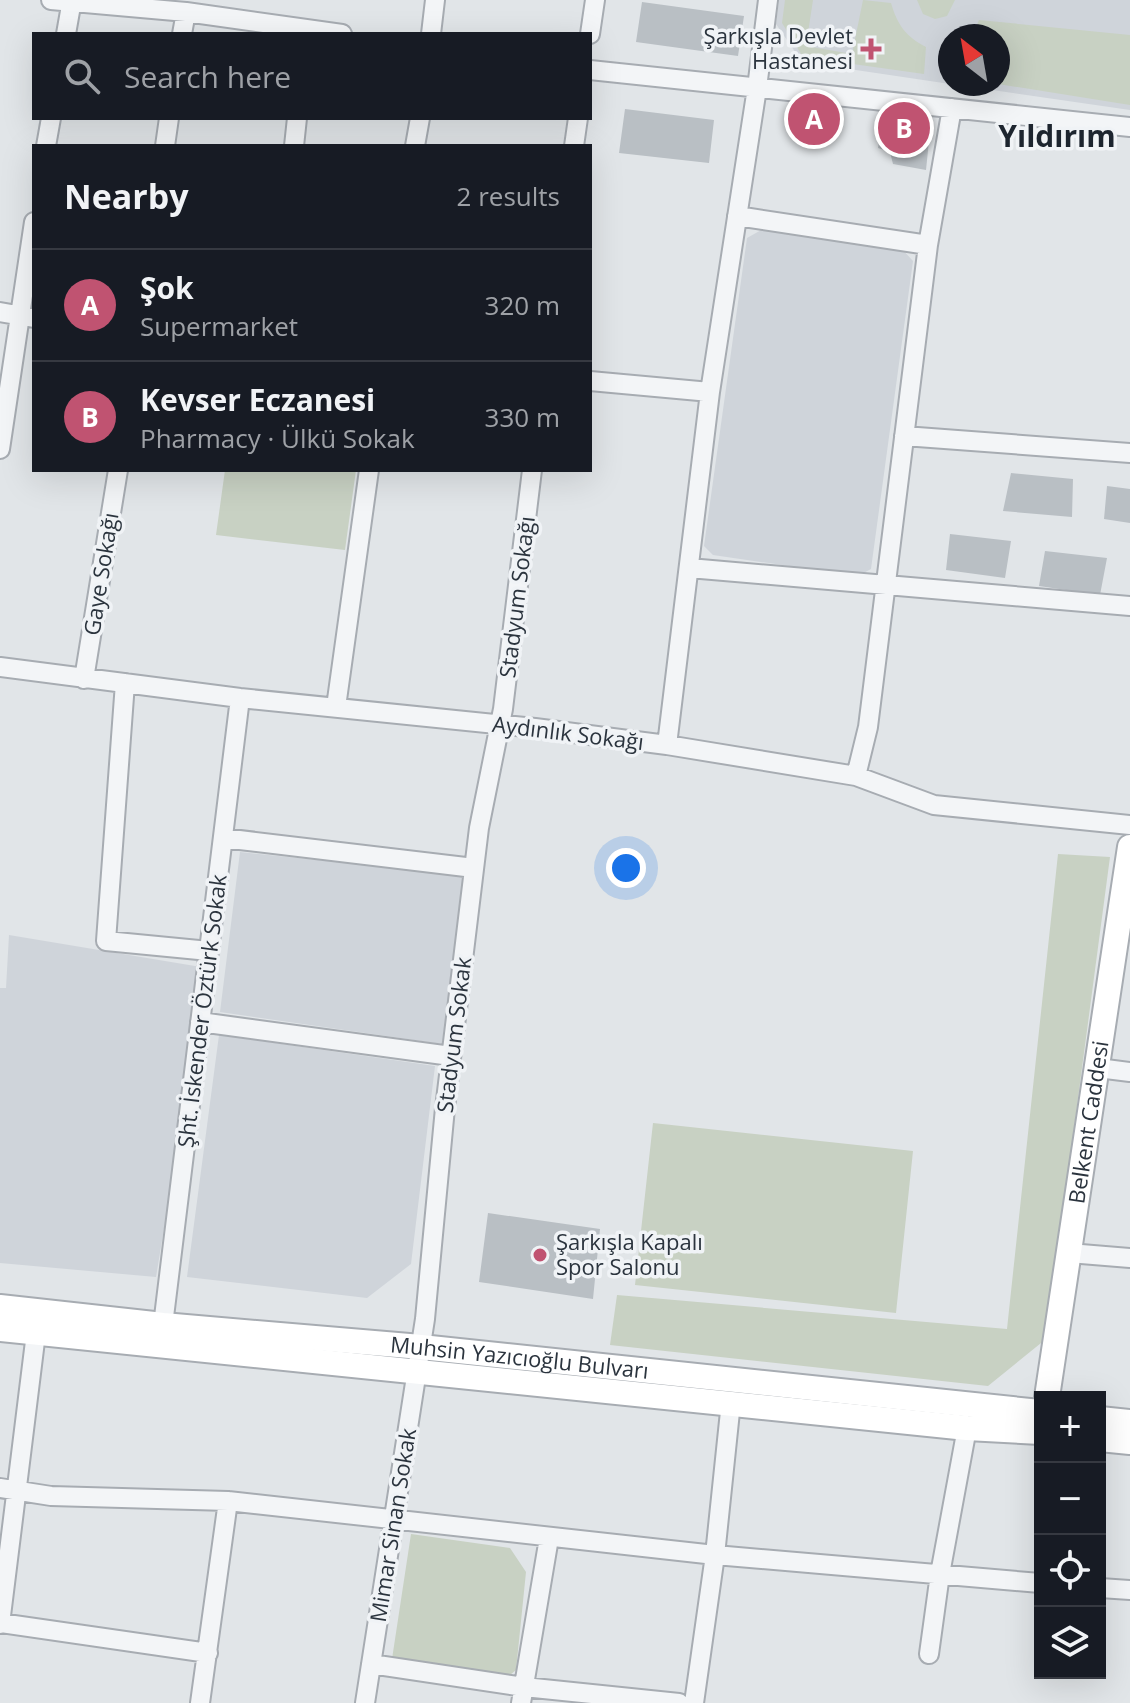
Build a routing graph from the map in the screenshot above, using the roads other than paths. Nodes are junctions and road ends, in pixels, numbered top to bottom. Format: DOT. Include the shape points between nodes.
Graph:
graph roads {
  1 [pos="51,0"];
  2 [pos="435,0"];
  3 [pos="595,0"];
  4 [pos="768,0"];
  5 [pos="71,2"];
  6 [pos="186,12"];
  7 [pos="66,32"];
  8 [pos="182,32"];
  9 [pos="304,32"];
  10 [pos="431,32"];
  11 [pos="590,32"];
  12 [pos="592,70"];
  13 [pos="757,88"];
  14 [pos="952,108"];
  15 [pos="51,120"];
  16 [pos="169,120"];
  17 [pos="297,120"];
  18 [pos="420,120"];
  19 [pos="578,120"];
  20 [pos="1130,127"];
  21 [pos="46,144"];
  22 [pos="165,144"];
  23 [pos="294,144"];
  24 [pos="415,144"];
  25 [pos="574,144"];
  26 [pos="737,216"];
  27 [pos="928,245"];
  28 [pos="32,249"];
  29 [pos="0,312"];
  30 [pos="27,317"];
  31 [pos="592,381"];
  32 [pos="710,392"];
  33 [pos="904,436"];
  34 [pos="0,449"];
  35 [pos="1130,453"];
  36 [pos="118,472"];
  37 [pos="369,472"];
  38 [pos="532,472"];
  39 [pos="689,568"];
  40 [pos="886,587"];
  41 [pos="1130,606"];
  42 [pos="0,667"];
  43 [pos="84,679"];
  44 [pos="125,683"];
  45 [pos="240,698"];
  46 [pos="336,707"];
  47 [pos="499,724"];
  48 [pos="667,745"];
  49 [pos="856,776"];
  50 [pos="1130,825"];
  51 [pos="223,838"];
  52 [pos="1130,847"];
  53 [pos="474,868"];
  54 [pos="1125,911"];
  55 [pos="1123,948"];
  56 [pos="209,951"];
  57 [pos="200,1022"];
  58 [pos="451,1056"];
  59 [pos="1098,1068"];
  60 [pos="1130,1072"];
  61 [pos="1069,1253"];
  62 [pos="1130,1258"];
  63 [pos="0,1307"];
  64 [pos="163,1325"];
  65 [pos="0,1329"];
  66 [pos="36,1333"];
  67 [pos="421,1347"];
  68 [pos="417,1372"];
  69 [pos="1048,1391"];
  70 [pos="731,1402"];
  71 [pos="1034,1411"];
  72 [pos="1106,1420"];
  73 [pos="1130,1422"];
  74 [pos="967,1428"];
  75 [pos="1034,1432"];
  76 [pos="1106,1440"];
  77 [pos="1130,1442"];
  78 [pos="9,1488"];
  79 [pos="228,1501"];
  80 [pos="394,1521"];
  81 [pos="549,1538"];
  82 [pos="715,1555"];
  83 [pos="940,1574"];
  84 [pos="1034,1582"];
  85 [pos="1106,1588"];
  86 [pos="1130,1590"];
  87 [pos="0,1624"];
  88 [pos="208,1653"];
  89 [pos="929,1654"];
  90 [pos="371,1664"];
  91 [pos="522,1695"];
  92 [pos="200,1703"];
  93 [pos="365,1703"];
  94 [pos="679,1703"];
  95 [pos="694,1703"];
  1 -- 5 [label="street"];
  2 -- 10 [label="street"];
  3 -- 11 [label="street"];
  4 -- 13 [label="street"];
  5 -- 6 [label="street"];
  5 -- 7 [label="street"];
  6 -- 8 [label="street"];
  6 -- 9 [label="street"];
  12 -- 13 [label="street"];
  13 -- 14 [label="street"];
  13 -- 26 [label="street"];
  14 -- 20 [label="street"];
  14 -- 27 [label="street"];
  15 -- 21 [label="street"];
  16 -- 22 [label="street"];
  17 -- 23 [label="street"];
  18 -- 24 [label="street"];
  19 -- 25 [label="street"];
  26 -- 27 [label="street"];
  26 -- 32 [label="street"];
  27 -- 33 [label="street"];
  28 -- 30 [label="street"];
  29 -- 30 [label="street"];
  30 -- 34 [label="street"];
  31 -- 32 [label="street"];
  32 -- 39 [label="street"];
  33 -- 35 [label="street"];
  33 -- 40 [label="street"];
  36 -- 43 [label="street, Gaye Sokağı"];
  37 -- 46 [label="street"];
  38 -- 47 [label="street, Stadyum Sokağı"];
  39 -- 40 [label="street"];
  39 -- 48 [label="street"];
  40 -- 41 [label="street"];
  40 -- 49 [label="street" via="868,727"];
  42 -- 43 [label="street, Aydınlık Sokağı"];
  43 -- 44 [label="street, Aydınlık Sokağı"];
  44 -- 45 [label="street, Aydınlık Sokağı"];
  44 -- 56 [label="street" via="106,941"];
  45 -- 46 [label="street, Aydınlık Sokağı"];
  45 -- 51 [label="street, Şht. İskender Öztürk Sokak"];
  46 -- 47 [label="street, Aydınlık Sokağı"];
  47 -- 48 [label="street, Aydınlık Sokağı"];
  47 -- 53 [label="street, Stadyum Sokak"];
  48 -- 49 [label="street, Aydınlık Sokağı"];
  49 -- 50 [label="street, Aydınlık Sokağı" via="934,805"];
  51 -- 53 [label="street"];
  51 -- 56 [label="street, Şht. İskender Öztürk Sokak"];
  52 -- 54 [label="main road, Belkent Caddesi"];
  53 -- 58 [label="street, Stadyum Sokak"];
  54 -- 55 [label="main road, Belkent Caddesi"];
  55 -- 59 [label="main road, Belkent Caddesi"];
  56 -- 57 [label="street, Şht. İskender Öztürk Sokak"];
  57 -- 58 [label="street"];
  57 -- 64 [label="street, Şht. İskender Öztürk Sokak"];
  58 -- 67 [label="street, Stadyum Sokak"];
  59 -- 60 [label="street"];
  59 -- 61 [label="main road, Belkent Caddesi"];
  61 -- 62 [label="street"];
  61 -- 69 [label="main road, Belkent Caddesi"];
  63 -- 64 [label="main road, Muhsin Yazıcıoğlu Bulvarı"];
  64 -- 67 [label="main road, Muhsin Yazıcıoğlu Bulvarı"];
  65 -- 66 [label="main road, Muhsin Yazıcıoğlu Bulvarı"];
  66 -- 68 [label="main road, Muhsin Yazıcıoğlu Bulvarı"];
  66 -- 78 [label="street"];
  67 -- 68 [label="street, Mimar Sinan Sokak"];
  67 -- 71 [label="main road, Muhsin Yazıcıoğlu Bulvarı"];
  68 -- 70 [label="main road, Muhsin Yazıcıoğlu Bulvarı"];
  68 -- 80 [label="street, Mimar Sinan Sokak"];
  70 -- 74 [label="main road, Muhsin Yazıcıoğlu Bulvarı"];
  70 -- 82 [label="street"];
  72 -- 73 [label="main road"];
  74 -- 75 [label="main road, Muhsin Yazıcıoğlu Bulvarı"];
  74 -- 83 [label="street"];
  76 -- 77 [label="main road"];
  78 -- 79 [label="street" via="51,1496"];
  78 -- 87 [label="street"];
  79 -- 80 [label="street"];
  79 -- 88 [label="street"];
  80 -- 81 [label="street"];
  80 -- 90 [label="street, Mimar Sinan Sokak"];
  81 -- 82 [label="street"];
  81 -- 91 [label="street"];
  82 -- 83 [label="street"];
  82 -- 95 [label="street"];
  83 -- 84 [label="street"];
  83 -- 89 [label="street"];
  85 -- 86 [label="street"];
  87 -- 88 [label="street"];
  88 -- 92 [label="street"];
  90 -- 91 [label="street"];
  90 -- 93 [label="street, Mimar Sinan Sokak"];
  91 -- 94 [label="street"];
}
